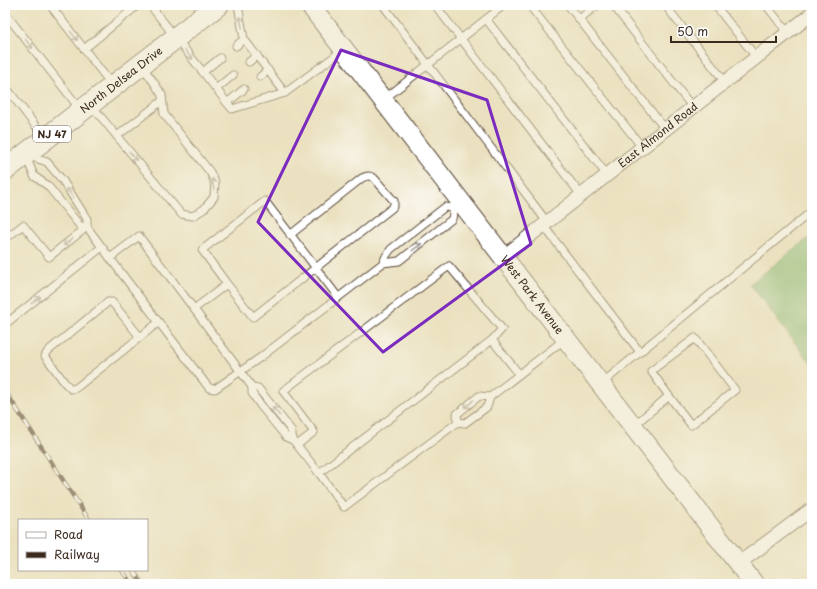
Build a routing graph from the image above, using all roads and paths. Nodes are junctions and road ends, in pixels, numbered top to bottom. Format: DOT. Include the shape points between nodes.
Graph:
graph roads {
  1 [pos="50,5"];
  2 [pos="138,5"];
  3 [pos="150,5"];
  4 [pos="218,5"];
  5 [pos="238,5"];
  6 [pos="310,5"];
  7 [pos="383,5"];
  8 [pos="435,5"];
  9 [pos="504,5"];
  10 [pos="529,5"];
  11 [pos="568,5"];
  12 [pos="598,5"];
  13 [pos="613,5"];
  14 [pos="665,5"];
  15 [pos="715,5"];
  16 [pos="766,5"];
  17 [pos="812,12"];
  18 [pos="5,13"];
  19 [pos="486,19"];
  20 [pos="580,19"];
  21 [pos="788,33"];
  22 [pos="176,38"];
  23 [pos="244,39"];
  24 [pos="461,39"];
  25 [pos="236,46"];
  26 [pos="84,48"];
  27 [pos="343,49"];
  28 [pos="257,55"];
  29 [pos="756,57"];
  30 [pos="220,58"];
  31 [pos="249,62"];
  32 [pos="428,64"];
  33 [pos="141,65"];
  34 [pos="268,70"];
  35 [pos="203,72"];
  36 [pos="233,75"];
  37 [pos="260,77"];
  38 [pos="725,82"];
  39 [pos="5,86"];
  40 [pos="113,86"];
  41 [pos="216,89"];
  42 [pos="244,89"];
  43 [pos="286,93"];
  44 [pos="382,100"];
  45 [pos="162,101"];
  46 [pos="227,103"];
  47 [pos="86,107"];
  48 [pos="693,108"];
  49 [pos="665,129"];
  50 [pos="117,136"];
  51 [pos="46,139"];
  52 [pos="642,147"];
  53 [pos="25,154"];
  54 [pos="5,170"];
  55 [pos="607,175"];
  56 [pos="581,195"];
  57 [pos="458,206"];
  58 [pos="812,211"];
  59 [pos="545,223"];
  60 [pos="87,227"];
  61 [pos="290,235"];
  62 [pos="5,239"];
  63 [pos="102,247"];
  64 [pos="503,257"];
  65 [pos="110,258"];
  66 [pos="383,263"];
  67 [pos="315,267"];
  68 [pos="227,284"];
  69 [pos="338,297"];
  70 [pos="194,308"];
  71 [pos="5,322"];
  72 [pos="158,322"];
  73 [pos="140,337"];
  74 [pos="565,339"];
  75 [pos="492,340"];
  76 [pos="640,352"];
  77 [pos="240,371"];
  78 [pos="519,374"];
  79 [pos="600,384"];
  80 [pos="670,396"];
  81 [pos="490,397"];
  82 [pos="458,422"];
  83 [pos="632,426"];
  84 [pos="295,442"];
  85 [pos="319,473"];
  86 [pos="812,509"];
  87 [pos="738,564"];
  88 [pos="754,584"];
  1 -- 26 [label="lane, one-way"];
  2 -- 26 [label="lane"];
  3 -- 22 [label="lane"];
  4 -- 22 [label="main road, North Delsea Drive / NJ 47"];
  23 -- 5 [label="lane, one-way"];
  6 -- 27 [label="main road, West Park Avenue"];
  7 -- 32 [label="lane"];
  8 -- 24 [label="lane"];
  9 -- 19 [label="lane"];
  10 -- 52 [label="lane"];
  11 -- 20 [label="lane"];
  12 -- 20 [label="lane"];
  13 -- 48 [label="lane"];
  14 -- 38 [label="lane"];
  15 -- 29 [label="lane"];
  16 -- 21 [label="lane"];
  17 -- 21 [label="street, East Almond Road"];
  18 -- 47 [label="lane, one-way"];
  19 -- 24 [label="lane"];
  19 -- 55 [label="lane"];
  20 -- 49 [label="lane"];
  21 -- 29 [label="street, East Almond Road"];
  22 -- 33 [label="main road, North Delsea Drive / NJ 47"];
  22 -- 35 [label="lane, one-way"];
  23 -- 25 [label="lane"];
  23 -- 28 [label="lane"];
  24 -- 32 [label="lane"];
  24 -- 56 [label="lane"];
  26 -- 40 [label="lane"];
  27 -- 43 [label="lane"];
  27 -- 44 [label="main road, West Park Avenue"];
  28 -- 31 [label="lane"];
  28 -- 34 [label="lane"];
  29 -- 38 [label="street, East Almond Road"];
  30 -- 35 [label="lane"];
  32 -- 44 [label="lane"];
  32 -- 59 [label="lane"];
  33 -- 40 [label="main road, North Delsea Drive / NJ 47"];
  33 -- 45 [label="lane" via="162,95"];
  34 -- 37 [label="lane"];
  34 -- 43 [label="lane"];
  35 -- 41 [label="lane"];
  36 -- 41 [label="lane"];
  38 -- 48 [label="street, East Almond Road"];
  39 -- 51 [label="lane"];
  40 -- 47 [label="main road, North Delsea Drive / NJ 47"];
  41 -- 46 [label="lane"];
  42 -- 46 [label="lane"];
  43 -- 46 [label="lane" via="232,109"];
  44 -- 57 [label="main road, West Park Avenue"];
  45 -- 50 [label="lane"];
  50 -- 45 [label="lane, one-way" via="181,214 193,216 204,209 214,197 215,182 164,114"];
  47 -- 50 [label="lane"];
  47 -- 51 [label="main road, North Delsea Drive / NJ 47"];
  48 -- 49 [label="street, East Almond Road"];
  49 -- 52 [label="street, East Almond Road"];
  51 -- 53 [label="main road, North Delsea Drive / NJ 47"];
  52 -- 55 [label="street, East Almond Road"];
  53 -- 54 [label="main road, North Delsea Drive / NJ 47"];
  53 -- 60 [label="lane" via="34,176 48,186 80,226"];
  60 -- 53 [label="lane, one-way" via="88,219 47,162"];
  55 -- 56 [label="street, East Almond Road"];
  56 -- 59 [label="street, East Almond Road"];
  57 -- 64 [label="main road, West Park Avenue"];
  57 -- 66 [label="lane" via="445,207 391,249"];
  66 -- 57 [label="lane, one-way" via="399,261 452,219"];
  58 -- 76 [label="lane"];
  59 -- 64 [label="street, East Almond Road"];
  59 -- 76 [label="lane"];
  60 -- 62 [label="lane, one-way" via="49,257 23,225"];
  60 -- 63 [label="lane"];
  61 -- 67 [label="lane"];
  61 -- 67 [label="lane" via="362,178 368,176 374,178 394,201 392,208"];
  61 -- 68 [label="lane" via="265,201 202,250"];
  63 -- 65 [label="lane"];
  71 -- 63 [label="lane, one-way"];
  64 -- 74 [label="main road, West Park Avenue"];
  65 -- 70 [label="lane" via="139,236"];
  65 -- 72 [label="lane"];
  66 -- 69 [label="lane"];
  67 -- 68 [label="lane" via="252,317"];
  67 -- 69 [label="lane"];
  68 -- 70 [label="lane"];
  69 -- 77 [label="lane"];
  70 -- 77 [label="lane"];
  72 -- 73 [label="lane"];
  72 -- 77 [label="lane" via="209,388 216,389"];
  73 -- 73 [label="lane" via="76,388 70,389 45,356 108,302 112,302"];
  74 -- 78 [label="lane"];
  74 -- 79 [label="main road, West Park Avenue"];
  75 -- 78 [label="lane"];
  75 -- 84 [label="lane" via="502,329 449,266 283,391 314,432"];
  75 -- 85 [label="lane"];
  76 -- 79 [label="lane"];
  77 -- 84 [label="lane" via="252,387 252,393 260,405 286,438"];
  78 -- 81 [label="lane"];
  79 -- 83 [label="main road, West Park Avenue"];
  80 -- 80 [label="lane" via="650,371 695,338 735,390 691,425"];
  80 -- 83 [label="lane"];
  81 -- 82 [label="lane" via="487,408 465,423"];
  81 -- 82 [label="lane, one-way" via="479,396 458,414"];
  82 -- 85 [label="lane" via="344,507"];
  83 -- 87 [label="main road, West Park Avenue"];
  84 -- 85 [label="lane"];
  86 -- 87 [label="street"];
  87 -- 88 [label="main road, West Park Avenue"];
}
